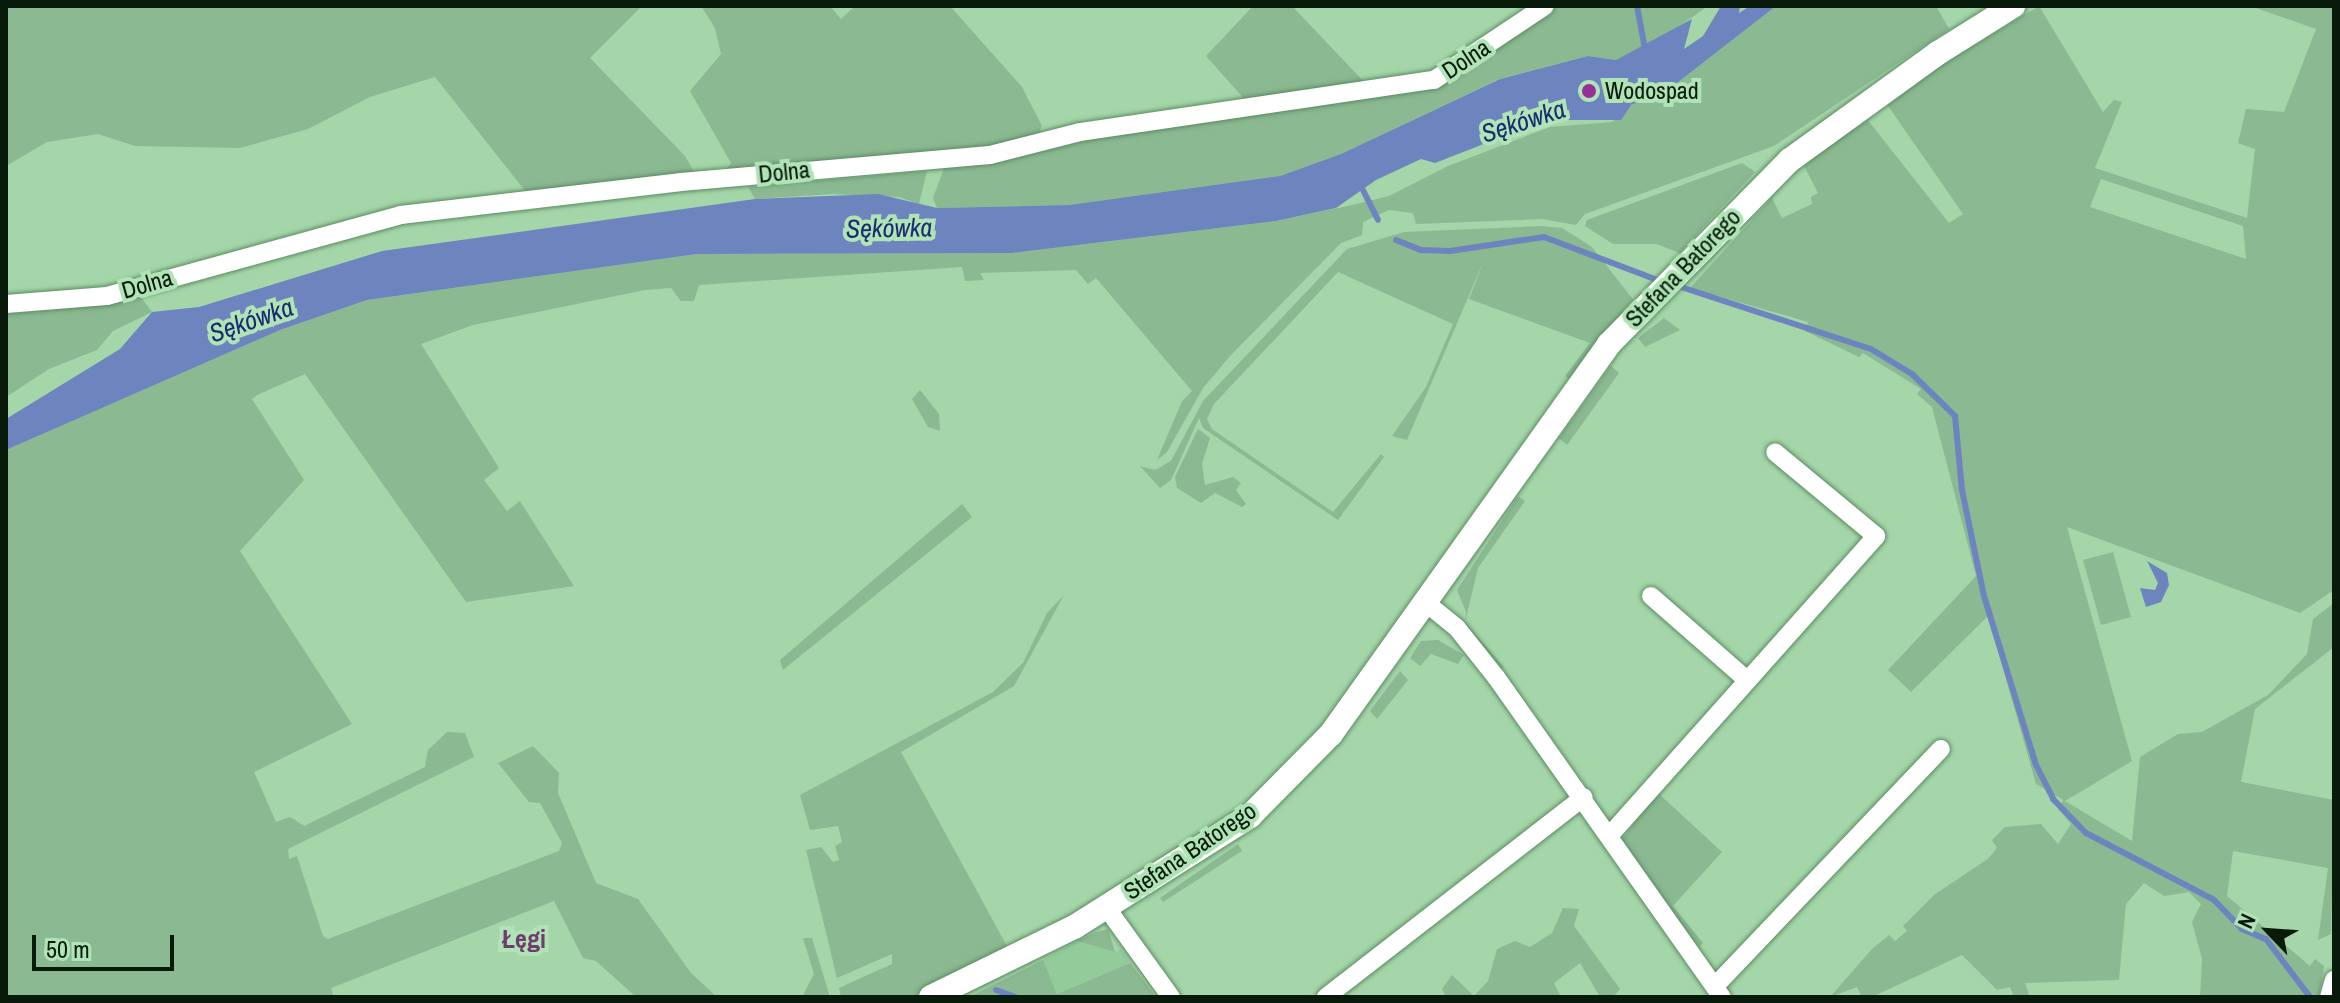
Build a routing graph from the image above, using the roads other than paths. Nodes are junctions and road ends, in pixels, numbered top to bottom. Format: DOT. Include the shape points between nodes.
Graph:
graph roads {
  1 [pos="1545,6"];
  2 [pos="2013,6"];
  3 [pos="6,304"];
  4 [pos="1775,452"];
  5 [pos="1651,596"];
  6 [pos="1425,602"];
  7 [pos="1747,680"];
  8 [pos="1941,749"];
  9 [pos="1584,797"];
  10 [pos="1610,835"];
  11 [pos="1106,907"];
  12 [pos="2334,980"];
  13 [pos="1719,991"];
  14 [pos="931,997"];
  15 [pos="1171,997"];
  16 [pos="1326,997"];
  17 [pos="2329,997"];
  1 -- 3 [label="street, Dolna" via="1434,80 1080,132 990,155 681,182 401,215 107,296"];
  2 -- 6 [label="street, Stefana Batorego" via="1790,160 1676,274 1570,393"];
  4 -- 7 [label="street" via="1876,536"];
  5 -- 7 [label="street"];
  6 -- 9 [label="street" via="1457,628"];
  6 -- 11 [label="street, Stefana Batorego" via="1331,734 1250,816"];
  7 -- 10 [label="street"];
  8 -- 13 [label="street"];
  9 -- 10 [label="street"];
  9 -- 16 [label="street"];
  10 -- 13 [label="street"];
  11 -- 14 [label="street, Stefana Batorego"];
  11 -- 15 [label="street"];
  12 -- 17 [label="street"];
}
